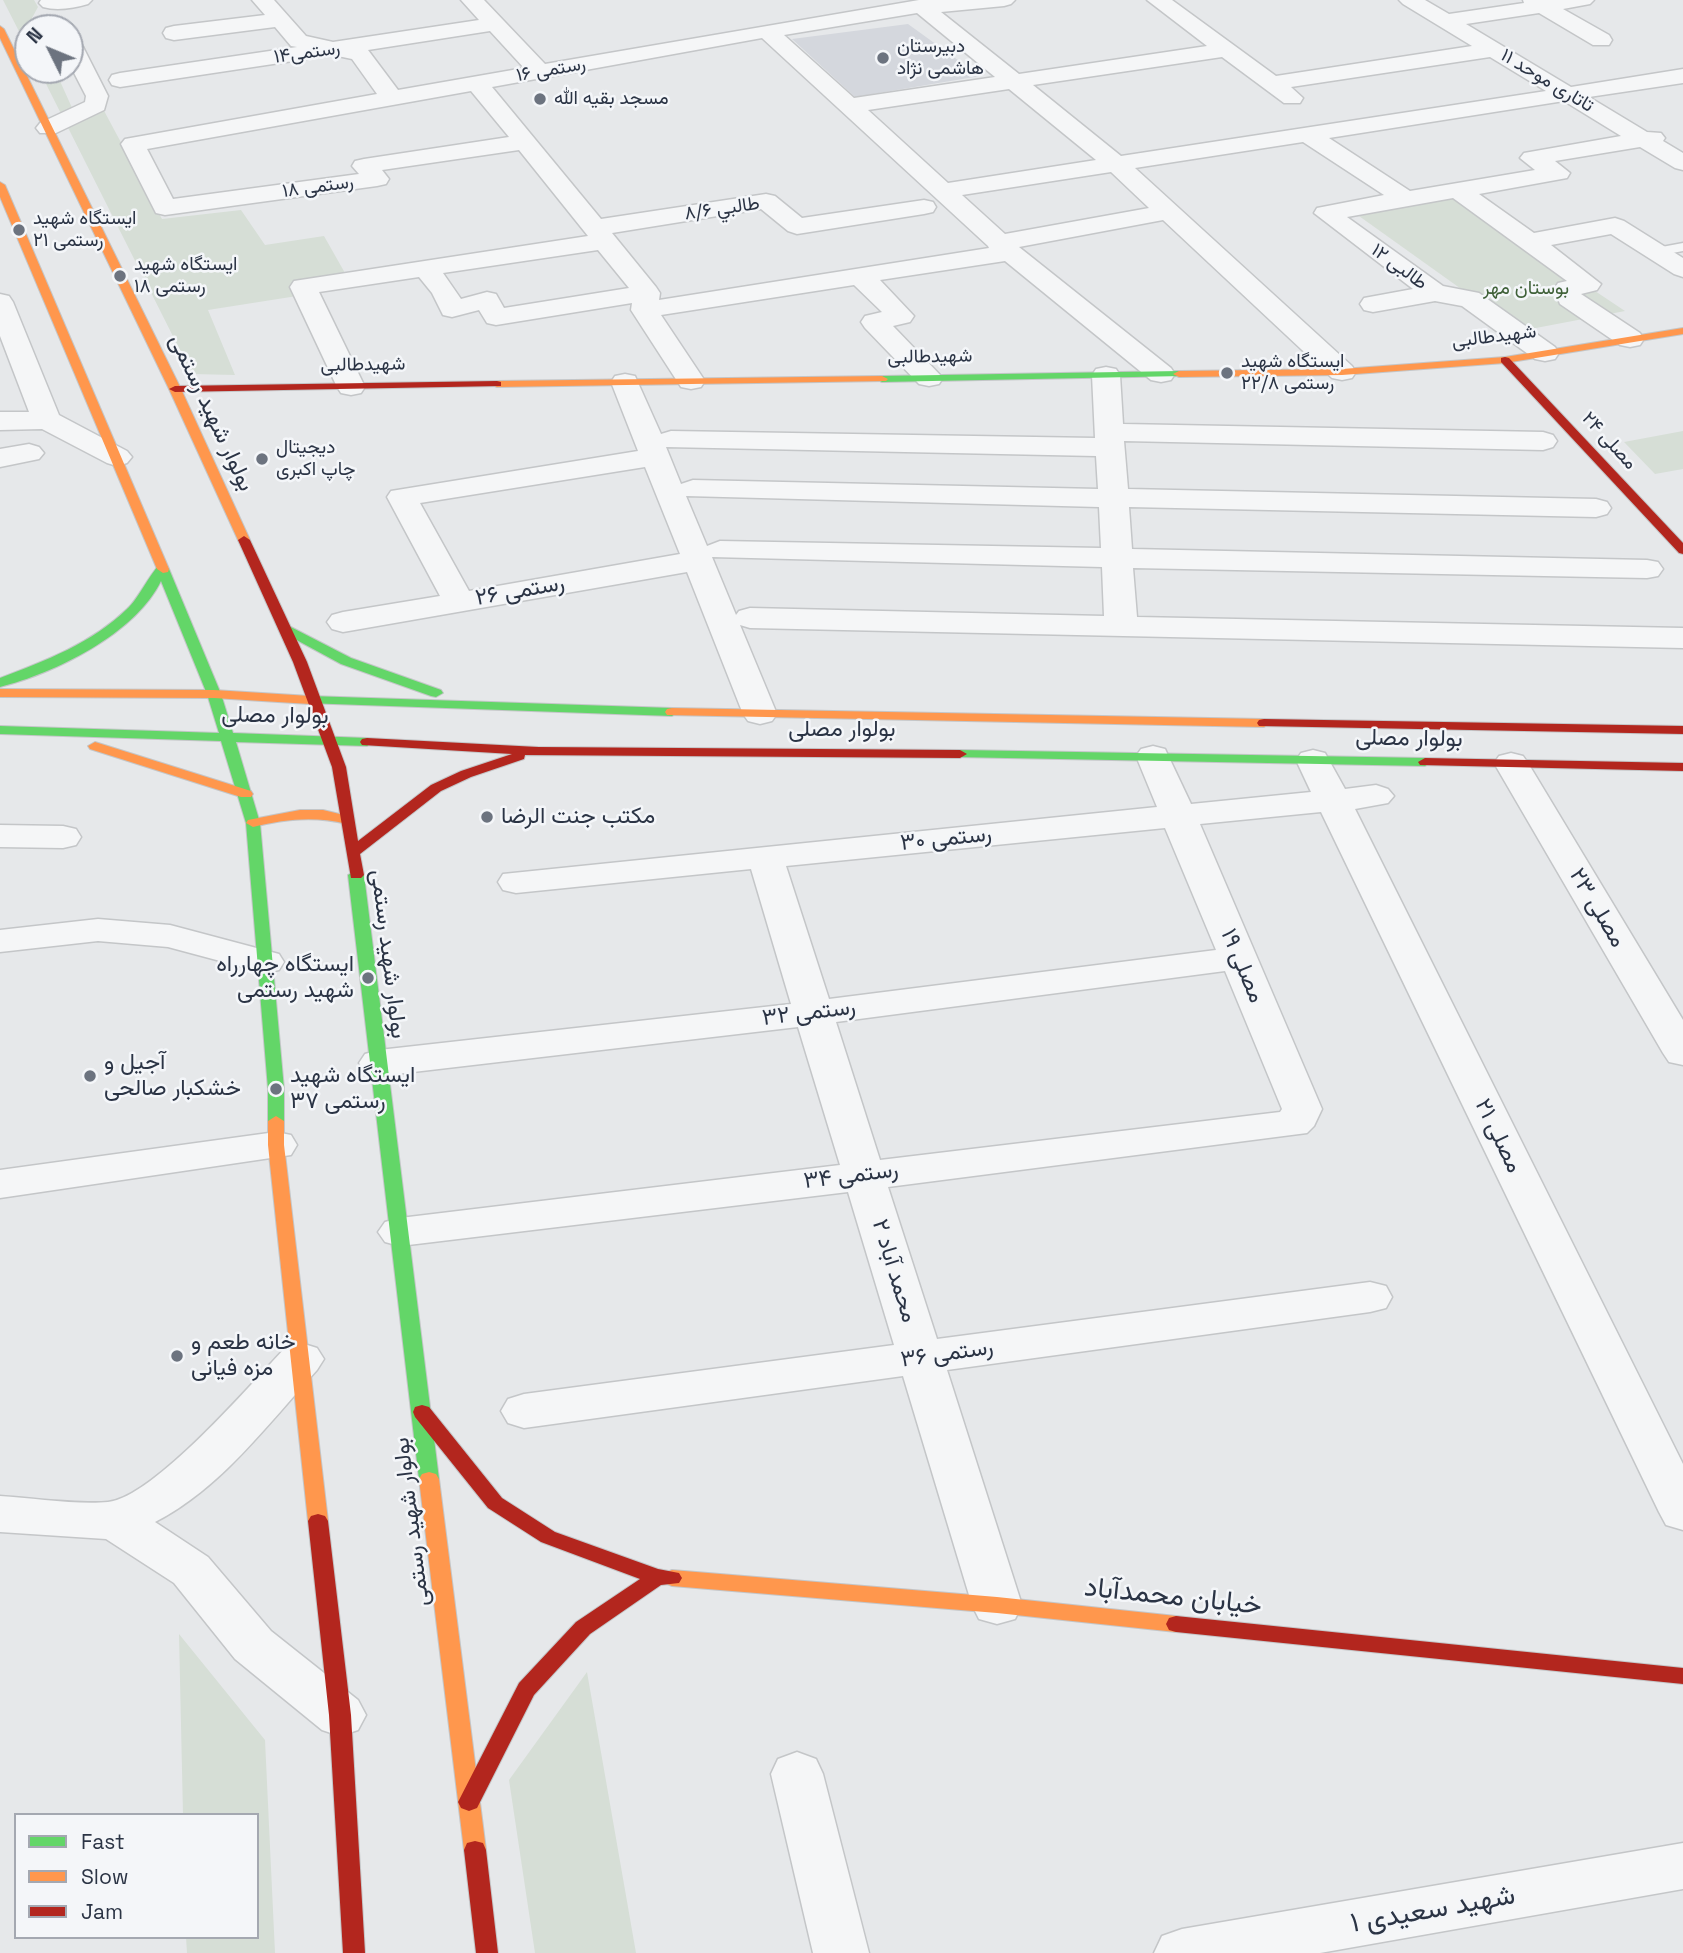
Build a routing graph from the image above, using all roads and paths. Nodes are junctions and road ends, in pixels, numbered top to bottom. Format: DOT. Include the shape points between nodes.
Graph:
graph roads {
  1 [pos="81,0"];
  2 [pos="263,0"];
  3 [pos="472,0"];
  4 [pos="1004,0"];
  5 [pos="1158,0"];
  6 [pos="1410,0"];
  7 [pos="1583,0"];
  8 [pos="49,2"];
  9 [pos="960,2"];
  10 [pos="1536,3"];
  11 [pos="921,6"];
  12 [pos="281,20"];
  13 [pos="1445,21"];
  14 [pos="495,24"];
  15 [pos="0,29"];
  16 [pos="766,31"];
  17 [pos="174,33"];
  18 [pos="738,36"];
  19 [pos="1601,40"];
  20 [pos="335,49"];
  21 [pos="1225,50"];
  22 [pos="1493,50"];
  23 [pos="759,55"];
  24 [pos="84,70"];
  25 [pos="540,72"];
  26 [pos="1683,76"];
  27 [pos="120,80"];
  28 [pos="1012,81"];
  29 [pos="477,83"];
  30 [pos="1271,83"];
  31 [pos="1567,94"];
  32 [pos="392,98"];
  33 [pos="849,106"];
  34 [pos="48,128"];
  35 [pos="1334,130"];
  36 [pos="1683,133"];
  37 [pos="1307,134"];
  38 [pos="1644,140"];
  39 [pos="524,142"];
  40 [pos="1681,160"];
  41 [pos="1116,164"];
  42 [pos="0,185"];
  43 [pos="903,188"];
  44 [pos="1458,190"];
  45 [pos="933,199"];
  46 [pos="1406,199"];
  47 [pos="165,208"];
  48 [pos="1168,212"];
  49 [pos="943,223"];
  50 [pos="599,234"];
  51 [pos="1530,241"];
  52 [pos="1683,247"];
  53 [pos="987,248"];
  54 [pos="1656,252"];
  55 [pos="426,268"];
  56 [pos="1683,269"];
  57 [pos="860,276"];
  58 [pos="1435,293"];
  59 [pos="0,302"];
  60 [pos="646,302"];
  61 [pos="1373,304"];
  62 [pos="1683,331"];
  63 [pos="1630,339"];
  64 [pos="8,342"];
  65 [pos="1545,352"];
  66 [pos="1505,360"];
  67 [pos="1342,372"];
  68 [pos="1161,374"];
  69 [pos="1106,375"];
  70 [pos="929,378"];
  71 [pos="691,381"];
  72 [pos="625,383"];
  73 [pos="351,387"];
  74 [pos="175,389"];
  75 [pos="47,420"];
  76 [pos="0,421"];
  77 [pos="1110,440"];
  78 [pos="1543,441"];
  79 [pos="662,448"];
  80 [pos="29,453"];
  81 [pos="117,457"];
  82 [pos="0,458"];
  83 [pos="694,489"];
  84 [pos="1114,497"];
  85 [pos="1596,508"];
  86 [pos="1683,550"];
  87 [pos="708,556"];
  88 [pos="1117,557"];
  89 [pos="162,567"];
  90 [pos="1647,569"];
  91 [pos="459,602"];
  92 [pos="751,618"];
  93 [pos="343,622"];
  94 [pos="1121,625"];
  95 [pos="285,628"];
  96 [pos="1683,638"];
  97 [pos="0,683"];
  98 [pos="0,692"];
  99 [pos="214,694"];
  100 [pos="315,699"];
  101 [pos="475,706"];
  102 [pos="760,714"];
  103 [pos="0,730"];
  104 [pos="46,730"];
  105 [pos="1683,730"];
  106 [pos="230,739"];
  107 [pos="327,740"];
  108 [pos="538,751"];
  109 [pos="1153,756"];
  110 [pos="1313,760"];
  111 [pos="1511,763"];
  112 [pos="1683,767"];
  113 [pos="246,794"];
  114 [pos="1376,796"];
  115 [pos="1331,800"];
  116 [pos="1177,816"];
  117 [pos="347,820"];
  118 [pos="253,823"];
  119 [pos="0,836"];
  120 [pos="63,837"];
  121 [pos="353,852"];
  122 [pos="765,857"];
  123 [pos="516,882"];
  124 [pos="0,941"];
  125 [pos="1239,958"];
  126 [pos="265,962"];
  127 [pos="814,1013"];
  128 [pos="1683,1054"];
  129 [pos="379,1063"];
  130 [pos="1300,1117"];
  131 [pos="276,1145"];
  132 [pos="864,1174"];
  133 [pos="0,1184"];
  134 [pos="400,1232"];
  135 [pos="1370,1297"];
  136 [pos="920,1357"];
  137 [pos="301,1359"];
  138 [pos="524,1411"];
  139 [pos="422,1412"];
  140 [pos="1683,1512"];
  141 [pos="0,1514"];
  142 [pos="116,1521"];
  143 [pos="657,1577"];
  144 [pos="997,1605"];
  145 [pos="1683,1676"];
  146 [pos="340,1715"];
  147 [pos="797,1774"];
  148 [pos="469,1802"];
  149 [pos="1683,1866"];
  150 [pos="354,1953"];
  151 [pos="487,1953"];
  152 [pos="841,1953"];
  153 [pos="1182,1953"];
  1 -- 8 [label="street"];
  2 -- 12 [label="street"];
  3 -- 14 [label="street"];
  4 -- 9 [label="street, رستمی ۱۶"];
  5 -- 21 [label="street"];
  6 -- 13 [label="street, تاتاری موحد ۱۱"];
  7 -- 10 [label="street"];
  9 -- 11 [label="street, رستمی ۱۶"];
  10 -- 13 [label="street"];
  10 -- 19 [label="street"];
  11 -- 16 [label="street, رستمی ۱۶"];
  11 -- 28 [label="street"];
  12 -- 17 [label="street"];
  12 -- 20 [label="street" via="299,41"];
  13 -- 22 [label="street, تاتاری موحد ۱۱"];
  14 -- 20 [label="street, رستمی۱۴"];
  14 -- 25 [label="street"];
  15 -- 34 [label="main road, بولوار شهید رستمی"];
  16 -- 18 [label="street, رستمی ۱۶"];
  16 -- 33 [label="street"];
  18 -- 23 [label="street"];
  18 -- 25 [label="street, رستمی ۱۶"];
  20 -- 27 [label="street, رستمی۱۴"];
  20 -- 32 [label="street" via="360,54"];
  21 -- 28 [label="street"];
  21 -- 30 [label="street"];
  22 -- 30 [label="street"];
  22 -- 31 [label="street, تاتاری موحد ۱۱"];
  24 -- 34 [label="street" via="97,96 96,105"];
  25 -- 29 [label="street, رستمی ۱۶"];
  26 -- 31 [label="street, طالبي ۸/۶"];
  28 -- 33 [label="street"];
  28 -- 41 [label="street"];
  29 -- 32 [label="street, رستمی ۱۶"];
  29 -- 39 [label="street"];
  30 -- 35 [label="street"];
  31 -- 35 [label="street, طالبي ۸/۶"];
  31 -- 38 [label="street, تاتاری موحد ۱۱"];
  32 -- 47 [label="street, رستمی ۱۶" via="133,144"];
  33 -- 45 [label="street"];
  34 -- 74 [label="main road, بولوار شهید رستمی"];
  35 -- 37 [label="street, طالبي ۸/۶"];
  36 -- 38 [label="street"];
  37 -- 41 [label="street, طالبي ۸/۶"];
  37 -- 46 [label="street"];
  38 -- 40 [label="street, تاتاری موحد ۱۱"];
  38 -- 44 [label="street" via="1532,158 1558,173"];
  39 -- 47 [label="street, رستمی ۱۸" via="364,166 377,179"];
  39 -- 50 [label="street"];
  41 -- 45 [label="street, طالبي ۸/۶"];
  41 -- 48 [label="street"];
  42 -- 81 [label="main road"];
  43 -- 45 [label="street"];
  44 -- 46 [label="street"];
  44 -- 51 [label="street"];
  45 -- 49 [label="street"];
  45 -- 50 [label="street, طالبي ۸/۶" via="797,226 766,201"];
  45 -- 53 [label="street"];
  46 -- 58 [label="street, طالبی ۱۲" via="1326,213"];
  48 -- 53 [label="street"];
  48 -- 67 [label="street"];
  50 -- 55 [label="street, طالبي ۸/۶"];
  50 -- 60 [label="street"];
  51 -- 54 [label="street" via="1615,226"];
  51 -- 63 [label="street" via="1588,284 1567,289 1569,298"];
  52 -- 54 [label="lane"];
  53 -- 57 [label="street"];
  53 -- 68 [label="street"];
  54 -- 56 [label="street"];
  55 -- 60 [label="street" via="452,309 486,300 496,317"];
  55 -- 73 [label="street, طالبي ۸/۶" via="303,288"];
  57 -- 60 [label="street"];
  57 -- 70 [label="street" via="901,316 874,322"];
  58 -- 61 [label="street"];
  58 -- 65 [label="street, طالبی ۱۲" via="1470,299"];
  59 -- 64 [label="street"];
  60 -- 71 [label="street"];
  62 -- 63 [label="main road, شهیدطالبی"];
  63 -- 65 [label="main road, شهیدطالبی"];
  64 -- 75 [label="street"];
  65 -- 66 [label="main road, شهیدطالبی"];
  66 -- 67 [label="main road, شهیدطالبی"];
  66 -- 86 [label="main road, مصلی ۲۴"];
  67 -- 68 [label="main road, شهیدطالبی"];
  68 -- 69 [label="main road, شهیدطالبی"];
  69 -- 70 [label="main road, شهیدطالبی"];
  69 -- 77 [label="street"];
  70 -- 71 [label="main road, شهیدطالبی"];
  71 -- 72 [label="main road, شهیدطالبی"];
  72 -- 73 [label="main road, شهیدطالبی"];
  72 -- 79 [label="street"];
  73 -- 74 [label="main road, شهیدطالبی"];
  74 -- 95 [label="main road, بولوار شهید رستمی"];
  75 -- 76 [label="street"];
  75 -- 81 [label="street"];
  77 -- 78 [label="street"];
  77 -- 79 [label="street"];
  77 -- 84 [label="street"];
  79 -- 87 [label="street"];
  79 -- 91 [label="street" via="401,497"];
  80 -- 82 [label="street"];
  81 -- 89 [label="main road"];
  83 -- 84 [label="street"];
  84 -- 85 [label="street"];
  84 -- 88 [label="street"];
  87 -- 88 [label="street, رستمی ۲۶"];
  87 -- 91 [label="street, رستمی ۲۶"];
  87 -- 102 [label="street"];
  88 -- 90 [label="street, رستمی ۲۶"];
  88 -- 94 [label="street"];
  89 -- 97 [label="main road" via="145,598 85,646"];
  89 -- 99 [label="main road"];
  91 -- 93 [label="street, رستمی ۲۶"];
  92 -- 94 [label="street"];
  94 -- 96 [label="street"];
  95 -- 100 [label="main road, بولوار شهید رستمی"];
  95 -- 101 [label="main road" via="346,661"];
  98 -- 99 [label="main road, بولوار مصلی"];
  99 -- 100 [label="main road, بولوار مصلی"];
  99 -- 106 [label="main road"];
  100 -- 101 [label="main road, بولوار مصلی"];
  100 -- 107 [label="main road, بولوار شهید رستمی"];
  101 -- 102 [label="main road, بولوار مصلی"];
  102 -- 105 [label="main road, بولوار مصلی"];
  103 -- 104 [label="main road, بولوار مصلی"];
  104 -- 106 [label="main road, بولوار مصلی"];
  104 -- 113 [label="main road"];
  106 -- 107 [label="main road, بولوار مصلی"];
  106 -- 113 [label="main road"];
  107 -- 108 [label="main road, بولوار مصلی"];
  107 -- 117 [label="main road, بولوار شهید رستمی" via="339,767"];
  108 -- 109 [label="main road, بولوار مصلی"];
  108 -- 121 [label="main road" via="486,766 439,787"];
  109 -- 110 [label="main road, بولوار مصلی"];
  109 -- 116 [label="street, مصلی ۱۹"];
  110 -- 111 [label="main road, بولوار مصلی"];
  110 -- 115 [label="street, مصلی ۲۱"];
  111 -- 112 [label="main road, بولوار مصلی"];
  111 -- 128 [label="street, مصلی ۲۳"];
  113 -- 118 [label="main road"];
  114 -- 115 [label="street, رستمی ۳۰"];
  115 -- 116 [label="street, رستمی ۳۰"];
  115 -- 140 [label="street, مصلی ۲۱"];
  116 -- 122 [label="street, رستمی ۳۰"];
  116 -- 125 [label="street, مصلی ۱۹"];
  117 -- 118 [label="main road" via="321,813 291,813"];
  117 -- 121 [label="main road, بولوار شهید رستمی"];
  118 -- 126 [label="main road"];
  119 -- 120 [label="street"];
  121 -- 129 [label="main road, بولوار شهید رستمی"];
  122 -- 123 [label="street, رستمی ۳۰"];
  122 -- 127 [label="street, محمد آباد ۲"];
  124 -- 126 [label="street" via="98,930 170,936"];
  125 -- 127 [label="street, رستمی ۳۲"];
  125 -- 130 [label="street, مصلی ۱۹" via="1302,1109"];
  126 -- 131 [label="main road"];
  127 -- 129 [label="street, رستمی ۳۲"];
  127 -- 132 [label="street, محمد آباد ۲"];
  129 -- 134 [label="main road, بولوار شهید رستمی"];
  130 -- 132 [label="street, رستمی ۳۴" via="1292,1124"];
  131 -- 133 [label="street"];
  131 -- 137 [label="main road"];
  132 -- 134 [label="street, رستمی ۳۴"];
  132 -- 136 [label="street, محمد آباد ۲"];
  134 -- 139 [label="main road, بولوار شهید رستمی"];
  135 -- 136 [label="street, رستمی ۳۶"];
  136 -- 138 [label="street, رستمی ۳۶"];
  136 -- 144 [label="street, محمد آباد ۲"];
  137 -- 142 [label="street" via="223,1444 165,1496"];
  137 -- 146 [label="main road"];
  139 -- 143 [label="main road, خیابان محمدآباد" via="495,1503 548,1537"];
  139 -- 148 [label="main road, بولوار شهید رستمی"];
  141 -- 142 [label="street"];
  142 -- 146 [label="street" via="191,1570 253,1645"];
  143 -- 144 [label="main road, خیابان محمدآباد"];
  143 -- 148 [label="main road" via="583,1628 526,1689"];
  144 -- 145 [label="main road, خیابان محمدآباد"];
  146 -- 150 [label="main road"];
  147 -- 152 [label="street"];
  148 -- 151 [label="main road, بولوار شهید رستمی"];
  149 -- 153 [label="street, شهید سعیدی ۱"];
}
